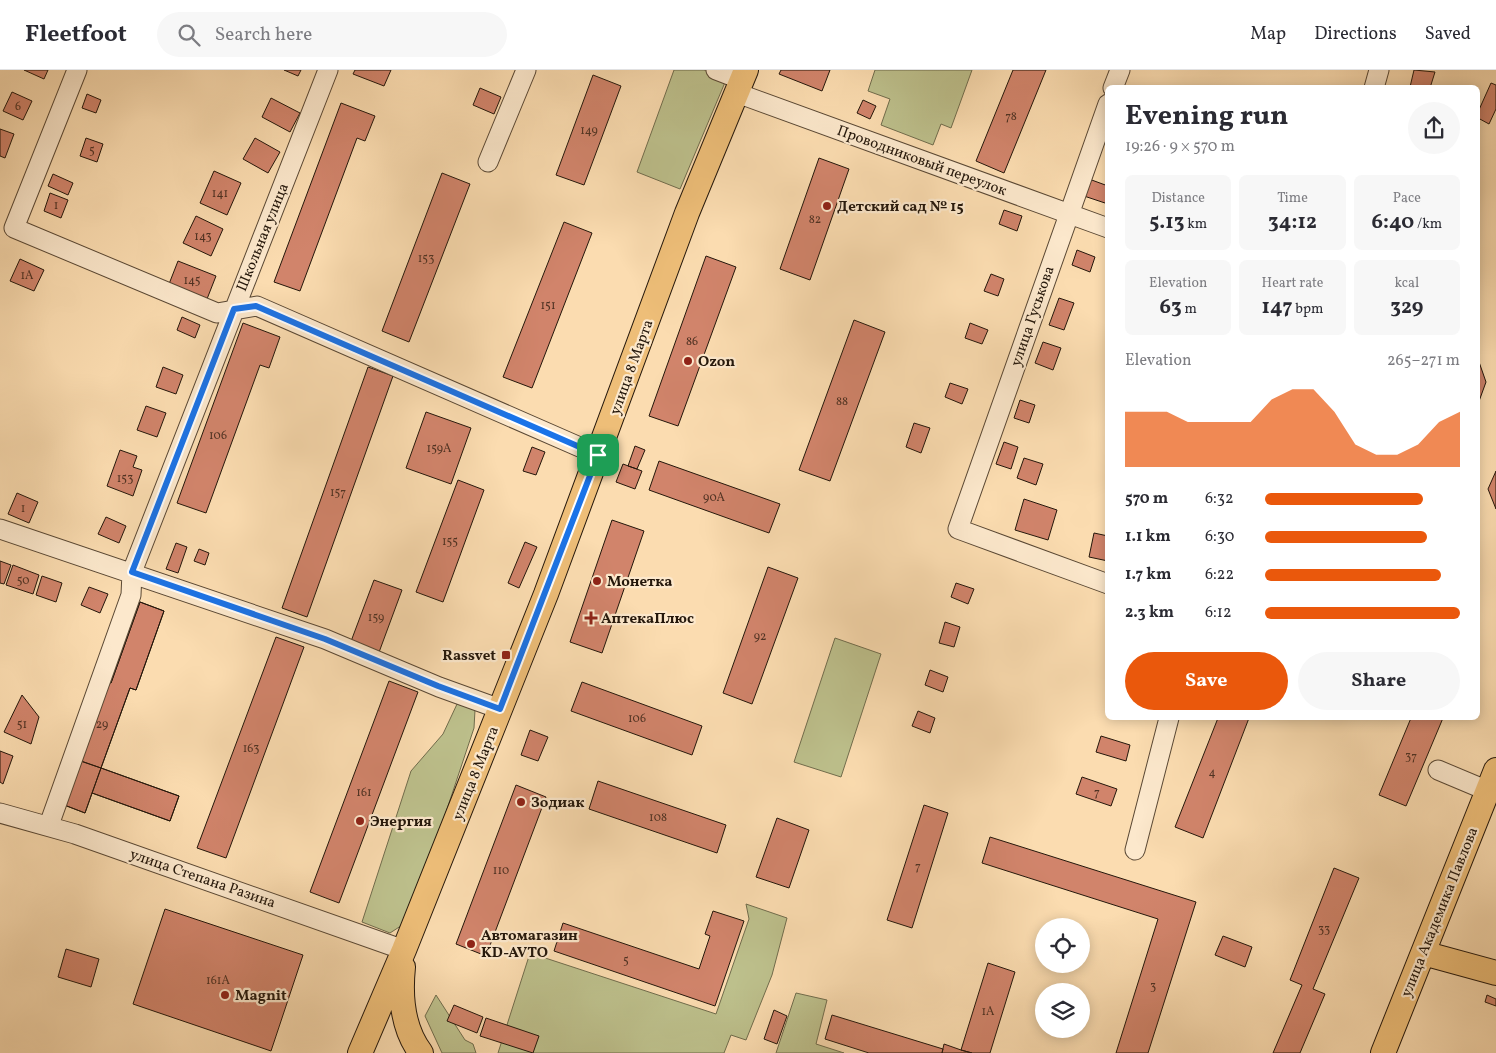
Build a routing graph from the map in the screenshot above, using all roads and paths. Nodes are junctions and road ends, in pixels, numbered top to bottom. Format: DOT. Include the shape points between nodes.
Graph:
graph roads {
  1 [pos="77,70"];
  2 [pos="328,70"];
  3 [pos="526,70"];
  4 [pos="716,70"];
  5 [pos="1120,70"];
  6 [pos="1379,70"];
  7 [pos="742,81"];
  8 [pos="1115,85"];
  9 [pos="1375,85"];
  10 [pos="1105,112"];
  11 [pos="488,162"];
  12 [pos="1067,214"];
  13 [pos="1105,227"];
  14 [pos="234,309"];
  15 [pos="598,455"];
  16 [pos="0,529"];
  17 [pos="132,572"];
  18 [pos="1105,583"];
  19 [pos="500,709"];
  20 [pos="1168,720"];
  21 [pos="1438,770"];
  22 [pos="1492,781"];
  23 [pos="0,813"];
  24 [pos="49,825"];
  25 [pos="1135,850"];
  26 [pos="404,950"];
  27 [pos="1422,953"];
  28 [pos="1496,972"];
  29 [pos="360,1053"];
  30 [pos="421,1053"];
  31 [pos="1384,1053"];
  1 -- 14 [label="street" via="14,228 217,313"];
  2 -- 14 [label="street, Школьная улица"];
  3 -- 11 [label="street"];
  4 -- 7 [label="street, Проводниковый переулок"];
  5 -- 8 [label="street"];
  6 -- 9 [label="street"];
  7 -- 12 [label="street, Проводниковый переулок"];
  7 -- 15 [label="main road, улица 8 Марта" via="687,213"];
  10 -- 12 [label="street, улица Гуськова"];
  12 -- 13 [label="street, Проводниковый переулок"];
  12 -- 18 [label="street, улица Гуськова" via="958,529"];
  14 -- 15 [label="street" via="256,306"];
  14 -- 17 [label="street, Школьная улица"];
  15 -- 19 [label="main road, улица 8 Марта"];
  16 -- 17 [label="street"];
  17 -- 19 [label="street" via="325,639"];
  17 -- 24 [label="street, Школьная улица" via="131,595"];
  19 -- 26 [label="main road, улица 8 Марта"];
  20 -- 25 [label="street"];
  21 -- 22 [label="street"];
  22 -- 27 [label="main road, улица Академика Павлова"];
  23 -- 24 [label="street, улица Степана Разина"];
  24 -- 26 [label="street, улица Степана Разина"];
  26 -- 29 [label="main road, улица 8 Марта"];
  26 -- 30 [label="main road" via="400,993 408,1028"];
  27 -- 28 [label="main road"];
  27 -- 31 [label="main road, улица Академика Павлова"];
}
